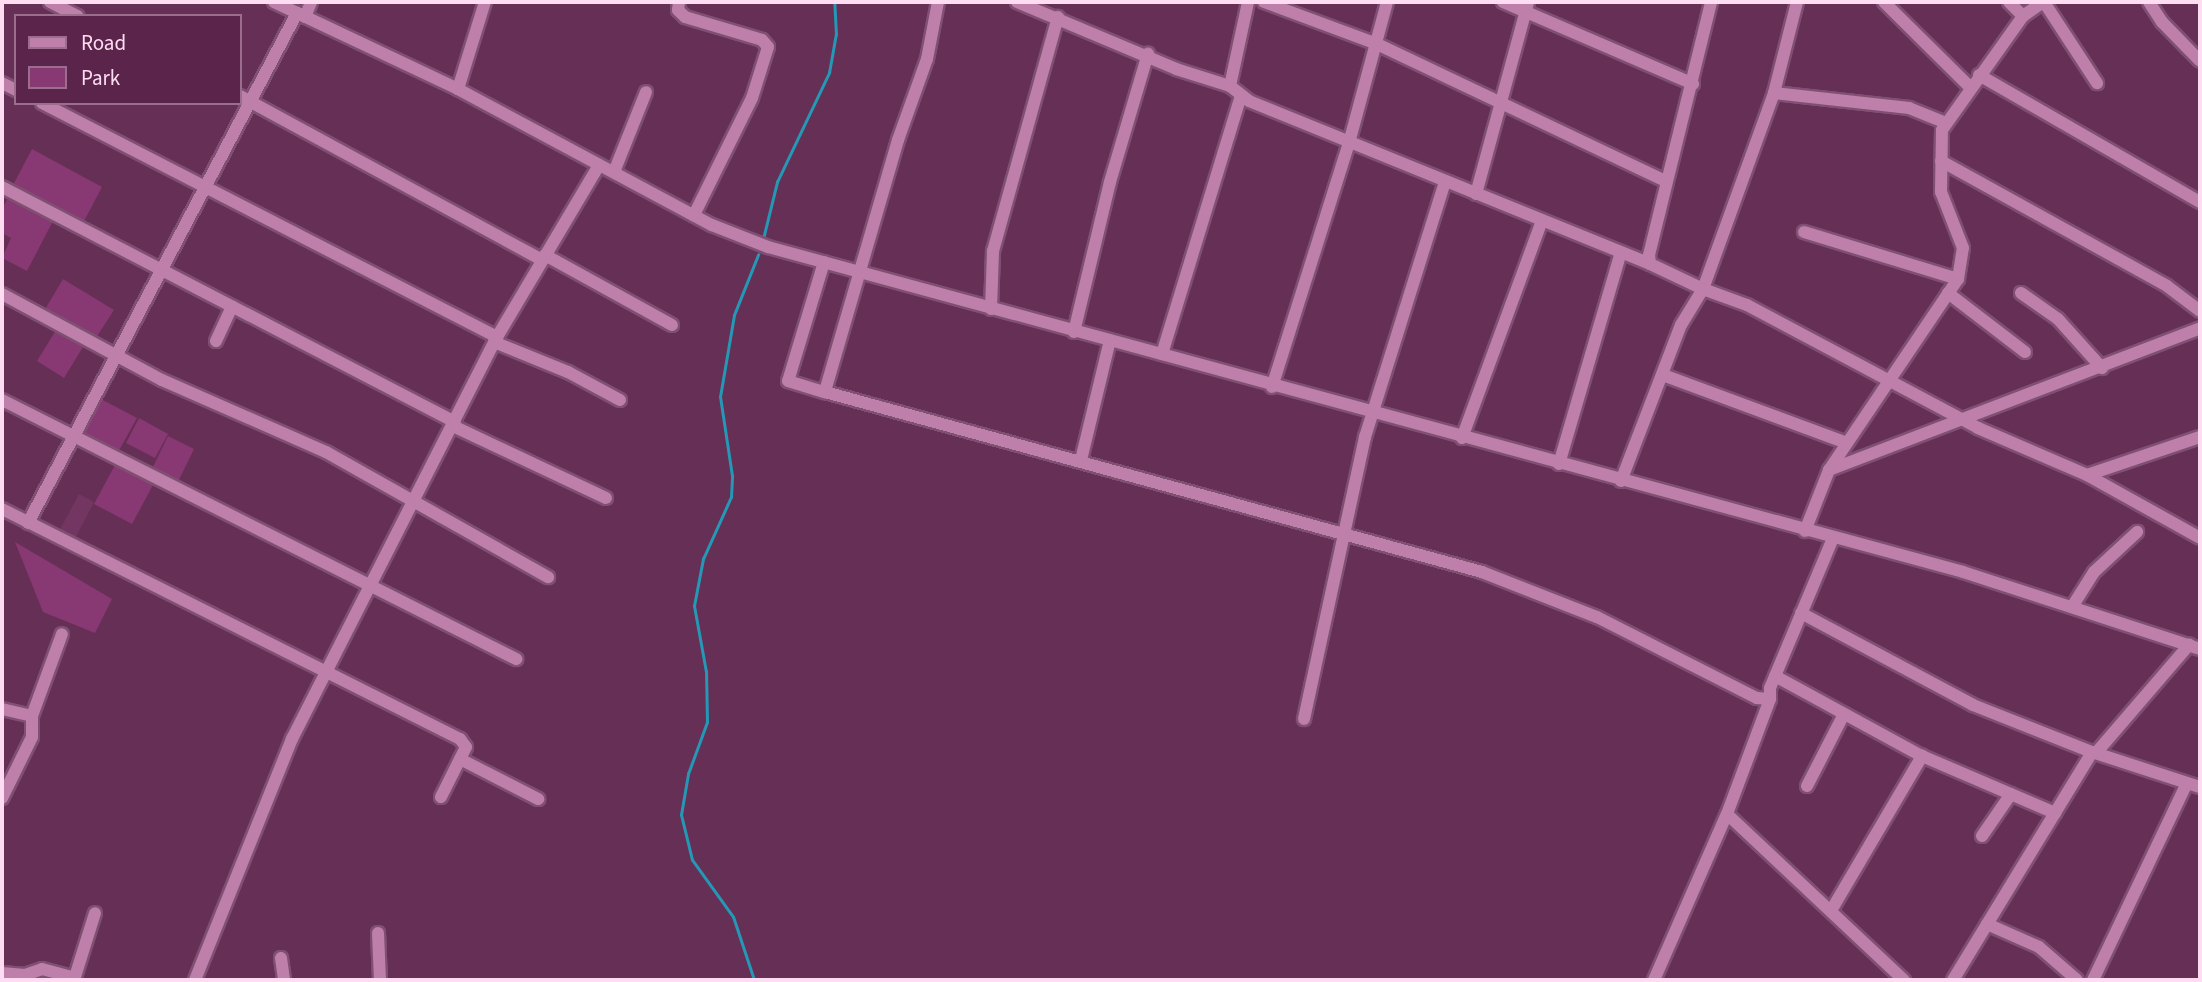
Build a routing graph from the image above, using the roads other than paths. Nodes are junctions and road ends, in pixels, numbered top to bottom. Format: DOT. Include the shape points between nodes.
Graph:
graph roads {
  1 [pos="50,2"];
  2 [pos="274,2"];
  3 [pos="311,2"];
  4 [pos="485,2"];
  5 [pos="679,2"];
  6 [pos="938,2"];
  7 [pos="1248,2"];
  8 [pos="1264,2"];
  9 [pos="1387,2"];
  10 [pos="1503,2"];
  11 [pos="1711,2"];
  12 [pos="1797,2"];
  13 [pos="1884,2"];
  14 [pos="2009,2"];
  15 [pos="2044,2"];
  16 [pos="2150,2"];
  17 [pos="1021,3"];
  18 [pos="1527,7"];
  19 [pos="74,14"];
  20 [pos="301,15"];
  21 [pos="2023,16"];
  22 [pos="1058,17"];
  23 [pos="1377,44"];
  24 [pos="1148,54"];
  25 [pos="2200,61"];
  26 [pos="1979,75"];
  27 [pos="2096,83"];
  28 [pos="1693,84"];
  29 [pos="1230,86"];
  30 [pos="1970,87"];
  31 [pos="458,89"];
  32 [pos="646,92"];
  33 [pos="1774,93"];
  34 [pos="1241,96"];
  35 [pos="245,99"];
  36 [pos="46,105"];
  37 [pos="1500,107"];
  38 [pos="1946,123"];
  39 [pos="1349,143"];
  40 [pos="1941,161"];
  41 [pos="599,165"];
  42 [pos="614,172"];
  43 [pos="1445,181"];
  44 [pos="1665,181"];
  45 [pos="2,187"];
  46 [pos="204,187"];
  47 [pos="1476,194"];
  48 [pos="2200,202"];
  49 [pos="694,215"];
  50 [pos="1542,220"];
  51 [pos="1804,232"];
  52 [pos="1620,255"];
  53 [pos="544,258"];
  54 [pos="824,262"];
  55 [pos="1650,264"];
  56 [pos="162,270"];
  57 [pos="862,271"];
  58 [pos="1958,279"];
  59 [pos="1703,289"];
  60 [pos="1948,293"];
  61 [pos="2021,293"];
  62 [pos="2,294"];
  63 [pos="232,307"];
  64 [pos="991,309"];
  65 [pos="2200,311"];
  66 [pos="672,325"];
  67 [pos="2200,328"];
  68 [pos="1074,332"];
  69 [pos="496,339"];
  70 [pos="1111,340"];
  71 [pos="216,341"];
  72 [pos="2025,352"];
  73 [pos="1162,354"];
  74 [pos="115,355"];
  75 [pos="2102,368"];
  76 [pos="146,372"];
  77 [pos="1662,375"];
  78 [pos="1888,380"];
  79 [pos="140,385"];
  80 [pos="1272,387"];
  81 [pos="825,392"];
  82 [pos="2,400"];
  83 [pos="621,400"];
  84 [pos="1372,414"];
  85 [pos="1968,419"];
  86 [pos="454,424"];
  87 [pos="2200,437"];
  88 [pos="69,438"];
  89 [pos="1462,438"];
  90 [pos="1847,443"];
  91 [pos="1081,460"];
  92 [pos="1559,464"];
  93 [pos="1829,470"];
  94 [pos="2087,475"];
  95 [pos="1621,481"];
  96 [pos="606,498"];
  97 [pos="413,504"];
  98 [pos="2,509"];
  99 [pos="28,523"];
  100 [pos="2194,529"];
  101 [pos="1342,531"];
  102 [pos="1805,531"];
  103 [pos="2137,532"];
  104 [pos="1832,538"];
  105 [pos="2200,538"];
  106 [pos="548,577"];
  107 [pos="371,585"];
  108 [pos="2072,607"];
  109 [pos="1801,613"];
  110 [pos="62,634"];
  111 [pos="2194,647"];
  112 [pos="516,659"];
  113 [pos="327,672"];
  114 [pos="1775,676"];
  115 [pos="1770,699"];
  116 [pos="2,709"];
  117 [pos="1844,714"];
  118 [pos="33,716"];
  119 [pos="1304,719"];
  120 [pos="2094,753"];
  121 [pos="1922,756"];
  122 [pos="460,759"];
  123 [pos="2187,783"];
  124 [pos="1807,786"];
  125 [pos="2200,787"];
  126 [pos="2011,794"];
  127 [pos="441,797"];
  128 [pos="2,798"];
  129 [pos="538,799"];
  130 [pos="2055,813"];
  131 [pos="1727,814"];
  132 [pos="1982,836"];
  133 [pos="1832,909"];
  134 [pos="95,913"];
  135 [pos="1987,924"];
  136 [pos="378,933"];
  137 [pos="281,958"];
  138 [pos="2,973"];
  139 [pos="75,979"];
  140 [pos="195,980"];
  141 [pos="284,980"];
  142 [pos="380,980"];
  143 [pos="1654,980"];
  144 [pos="1905,980"];
  145 [pos="1953,980"];
  146 [pos="2077,980"];
  147 [pos="2093,980"];
  1 -- 19 [label="street"];
  2 -- 20 [label="street"];
  3 -- 20 [label="street"];
  4 -- 31 [label="street"];
  5 -- 49 [label="street" via="684,17 762,40 768,47 752,98"];
  6 -- 57 [label="street" via="927,59 898,140"];
  7 -- 29 [label="street"];
  8 -- 23 [label="street"];
  9 -- 23 [label="street"];
  10 -- 18 [label="street"];
  11 -- 28 [label="street"];
  12 -- 33 [label="street"];
  13 -- 30 [label="street"];
  14 -- 21 [label="street"];
  15 -- 21 [label="street"];
  15 -- 27 [label="street"];
  16 -- 25 [label="street" via="2162,22"];
  17 -- 22 [label="street"];
  18 -- 28 [label="street"];
  18 -- 37 [label="street"];
  20 -- 31 [label="street"];
  20 -- 35 [label="street"];
  21 -- 26 [label="street"];
  22 -- 24 [label="street"];
  22 -- 64 [label="street" via="993,251"];
  23 -- 37 [label="street"];
  23 -- 39 [label="street"];
  24 -- 29 [label="street" via="1176,69"];
  24 -- 68 [label="street" via="1110,181"];
  26 -- 30 [label="street"];
  26 -- 48 [label="street"];
  28 -- 44 [label="street"];
  29 -- 34 [label="street"];
  30 -- 38 [label="street"];
  31 -- 41 [label="street"];
  32 -- 42 [label="street"];
  33 -- 38 [label="street" via="1909,108"];
  33 -- 59 [label="street"];
  34 -- 39 [label="street"];
  34 -- 73 [label="street"];
  35 -- 46 [label="street"];
  35 -- 53 [label="street"];
  36 -- 46 [label="street"];
  37 -- 44 [label="street"];
  37 -- 47 [label="street"];
  38 -- 40 [label="street"];
  39 -- 43 [label="street"];
  39 -- 80 [label="street"];
  40 -- 58 [label="street" via="1941,192 1963,248"];
  40 -- 65 [label="street" via="2167,286"];
  41 -- 42 [label="street"];
  41 -- 53 [label="street"];
  42 -- 49 [label="street"];
  43 -- 47 [label="street"];
  43 -- 84 [label="street"];
  44 -- 55 [label="street"];
  45 -- 56 [label="street"];
  46 -- 56 [label="street"];
  46 -- 69 [label="street"];
  47 -- 50 [label="street"];
  49 -- 54 [label="street" via="768,247"];
  50 -- 52 [label="street"];
  50 -- 89 [label="street"];
  51 -- 58 [label="street"];
  52 -- 55 [label="street"];
  52 -- 92 [label="street"];
  53 -- 66 [label="street"];
  53 -- 69 [label="street"];
  54 -- 57 [label="street"];
  54 -- 81 [label="street" via="788,381"];
  55 -- 59 [label="street"];
  56 -- 63 [label="street"];
  56 -- 74 [label="street"];
  57 -- 64 [label="street"];
  57 -- 81 [label="street"];
  58 -- 60 [label="street"];
  59 -- 77 [label="street" via="1681,325"];
  59 -- 78 [label="street" via="1747,306"];
  60 -- 72 [label="street"];
  60 -- 78 [label="street"];
  61 -- 75 [label="street" via="2058,319"];
  62 -- 74 [label="street"];
  63 -- 71 [label="street"];
  63 -- 86 [label="street"];
  64 -- 68 [label="street"];
  67 -- 75 [label="street"];
  68 -- 70 [label="street"];
  69 -- 83 [label="street"];
  69 -- 86 [label="street"];
  70 -- 73 [label="street"];
  70 -- 91 [label="street"];
  73 -- 80 [label="street"];
  74 -- 76 [label="street"];
  74 -- 88 [label="street"];
  75 -- 85 [label="street"];
  76 -- 79 [label="street"];
  76 -- 97 [label="street" via="326,452"];
  77 -- 90 [label="street"];
  77 -- 95 [label="street"];
  78 -- 85 [label="street"];
  78 -- 90 [label="street"];
  80 -- 84 [label="street"];
  81 -- 91 [label="street"];
  82 -- 88 [label="street"];
  84 -- 89 [label="street"];
  84 -- 101 [label="street"];
  85 -- 93 [label="street"];
  85 -- 94 [label="street" via="1978,428"];
  86 -- 96 [label="street"];
  86 -- 97 [label="street"];
  87 -- 94 [label="street"];
  88 -- 99 [label="street"];
  88 -- 107 [label="street"];
  89 -- 92 [label="street"];
  90 -- 93 [label="street"];
  91 -- 101 [label="street"];
  92 -- 95 [label="street"];
  93 -- 102 [label="street"];
  94 -- 100 [label="street"];
  95 -- 102 [label="street"];
  97 -- 106 [label="street"];
  97 -- 107 [label="street"];
  98 -- 99 [label="street"];
  99 -- 113 [label="street"];
  100 -- 105 [label="street"];
  101 -- 115 [label="street" via="1540,591 1756,698"];
  101 -- 119 [label="street"];
  102 -- 104 [label="street"];
  103 -- 108 [label="street" via="2094,572"];
  104 -- 108 [label="street"];
  104 -- 109 [label="street"];
  107 -- 112 [label="street"];
  107 -- 113 [label="street"];
  108 -- 111 [label="street"];
  109 -- 114 [label="street"];
  109 -- 120 [label="street" via="1973,705"];
  110 -- 118 [label="street"];
  111 -- 120 [label="street"];
  113 -- 122 [label="street" via="460,739 466,747"];
  113 -- 140 [label="street" via="292,739"];
  114 -- 115 [label="street"];
  114 -- 117 [label="street"];
  115 -- 131 [label="street"];
  116 -- 118 [label="street"];
  117 -- 121 [label="street"];
  117 -- 124 [label="street"];
  118 -- 128 [label="street" via="32,737"];
  120 -- 123 [label="street"];
  120 -- 130 [label="street"];
  121 -- 126 [label="street"];
  121 -- 133 [label="street"];
  122 -- 127 [label="street"];
  122 -- 129 [label="street"];
  123 -- 125 [label="street"];
  123 -- 147 [label="street"];
  126 -- 130 [label="street"];
  126 -- 132 [label="street"];
  130 -- 135 [label="street"];
  131 -- 133 [label="street"];
  131 -- 143 [label="street"];
  133 -- 144 [label="street"];
  134 -- 139 [label="street"];
  135 -- 145 [label="street"];
  135 -- 146 [label="street" via="2039,947"];
  136 -- 142 [label="street"];
  137 -- 141 [label="street"];
  138 -- 139 [label="street" via="25,975 42,970"];
}
